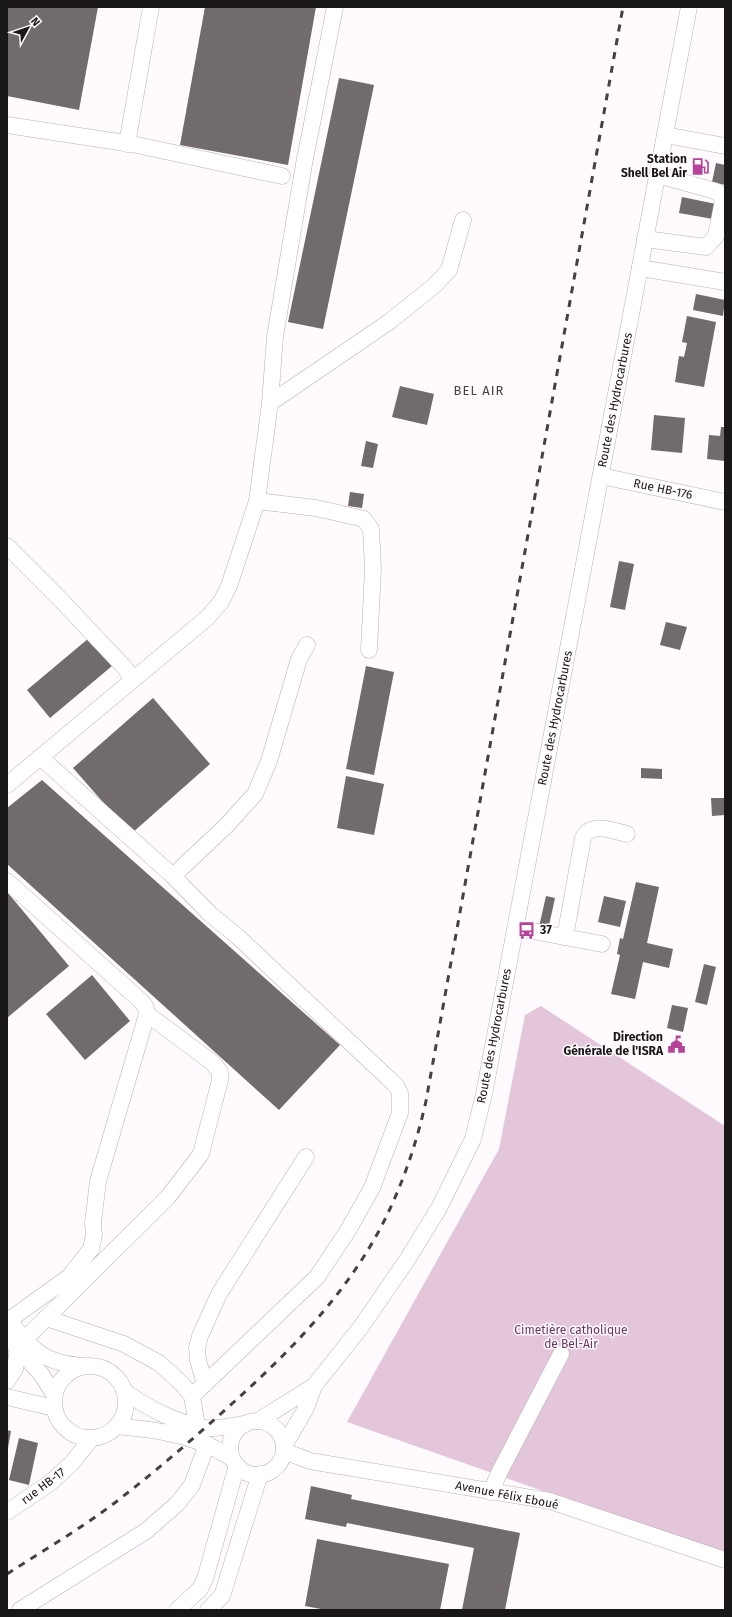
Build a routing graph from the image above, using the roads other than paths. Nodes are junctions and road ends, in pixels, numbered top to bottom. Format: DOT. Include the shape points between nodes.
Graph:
graph roads {
  1 [pos="151,7"];
  2 [pos="335,7"];
  3 [pos="689,7"];
  4 [pos="9,127"];
  5 [pos="665,135"];
  6 [pos="127,144"];
  7 [pos="725,146"];
  8 [pos="658,175"];
  9 [pos="282,176"];
  10 [pos="723,195"];
  11 [pos="463,220"];
  12 [pos="645,239"];
  13 [pos="640,268"];
  14 [pos="725,282"];
  15 [pos="270,403"];
  16 [pos="600,476"];
  17 [pos="257,501"];
  18 [pos="725,502"];
  19 [pos="7,546"];
  20 [pos="307,645"];
  21 [pos="369,650"];
  22 [pos="133,679"];
  23 [pos="40,757"];
  24 [pos="7,785"];
  25 [pos="627,834"];
  26 [pos="173,876"];
  27 [pos="7,881"];
  28 [pos="516,928"];
  29 [pos="565,937"];
  30 [pos="602,944"];
  31 [pos="147,1014"];
  32 [pos="306,1157"];
  33 [pos="46,1318"];
  34 [pos="8,1319"];
  35 [pos="7,1336"];
  36 [pos="22,1344"];
  37 [pos="561,1354"];
  38 [pos="84,1366"];
  39 [pos="7,1381"];
  40 [pos="205,1384"];
  41 [pos="314,1386"];
  42 [pos="124,1391"];
  43 [pos="192,1396"];
  44 [pos="7,1397"];
  45 [pos="54,1401"];
  46 [pos="252,1422"];
  47 [pos="117,1426"];
  48 [pos="197,1426"];
  49 [pos="92,1438"];
  50 [pos="207,1444"];
  51 [pos="284,1448"];
  52 [pos="234,1461"];
  53 [pos="260,1474"];
  54 [pos="491,1492"];
  55 [pos="7,1512"];
  56 [pos="725,1560"];
  57 [pos="200,1589"];
  58 [pos="215,1608"];
  59 [pos="20,1610"];
  60 [pos="177,1610"];
  1 -- 6 [label="street"];
  2 -- 15 [label="street" via="291,239 275,337"];
  3 -- 5 [label="street, Route des Hydrocarbures"];
  4 -- 6 [label="street"];
  5 -- 7 [label="street"];
  5 -- 8 [label="street, Route des Hydrocarbures"];
  6 -- 9 [label="street"];
  8 -- 10 [label="street"];
  8 -- 12 [label="street, Route des Hydrocarbures"];
  10 -- 12 [label="street" via="716,236 706,247"];
  11 -- 15 [label="street" via="449,270 435,285 389,322"];
  12 -- 13 [label="street, Route des Hydrocarbures"];
  13 -- 14 [label="street"];
  13 -- 16 [label="street, Route des Hydrocarbures"];
  15 -- 17 [label="street"];
  16 -- 18 [label="street, Rue HB-176"];
  16 -- 28 [label="street, Route des Hydrocarbures"];
  17 -- 21 [label="street" via="316,508 364,519 372,529"];
  17 -- 22 [label="street" via="229,586 221,602 207,618"];
  19 -- 22 [label="street"];
  20 -- 26 [label="street" via="299,659 269,761 255,794 227,825"];
  22 -- 23 [label="street"];
  23 -- 24 [label="street"];
  23 -- 26 [label="street"];
  25 -- 29 [label="street" via="597,828 586,833"];
  26 -- 40 [label="street" via="210,914 237,936 388,1078 397,1087 401,1099 400,1113 372,1188 330,1258 316,1277"];
  27 -- 31 [label="street" via="141,1001"];
  28 -- 29 [label="street"];
  28 -- 41 [label="street, Route des Hydrocarbures" via="473,1139 440,1208 409,1257 361,1327"];
  29 -- 30 [label="street"];
  31 -- 33 [label="street" via="213,1063 220,1072 200,1154 168,1197"];
  31 -- 34 [label="street" via="98,1181 91,1249 69,1277"];
  32 -- 40 [label="street" via="219,1294 200,1336 198,1360"];
  33 -- 36 [label="street"];
  33 -- 43 [label="street" via="124,1344 159,1363 182,1383"];
  34 -- 36 [label="street"];
  35 -- 36 [label="street"];
  36 -- 38 [label="street" via="64,1365"];
  36 -- 39 [label="street" via="15,1369"];
  36 -- 45 [label="street" via="47,1382"];
  37 -- 54 [label="street"];
  38 -- 42 [label="street" via="94,1366 113,1374"];
  38 -- 45 [label="street" via="65,1376 58,1384"];
  40 -- 43 [label="street"];
  41 -- 46 [label="street, Route des Hydrocarbures"];
  41 -- 51 [label="street, Route des Hydrocarbures" via="306,1408"];
  42 -- 47 [label="street" via="124,1416"];
  42 -- 48 [label="street" via="156,1411"];
  43 -- 48 [label="street"];
  44 -- 45 [label="street"];
  45 -- 49 [label="street" via="57,1416 67,1430 83,1438"];
  46 -- 48 [label="street" via="217,1428"];
  46 -- 51 [label="street" via="273,1426 282,1438"];
  46 -- 52 [label="street" via="233,1435 231,1446"];
  47 -- 49 [label="street" via="110,1433"];
  47 -- 50 [label="street" via="163,1432"];
  49 -- 55 [label="street, rue HB-17" via="71,1464 50,1483"];
  50 -- 52 [label="street"];
  50 -- 59 [label="street" via="192,1485 177,1504 146,1531"];
  51 -- 53 [label="street" via="276,1467"];
  51 -- 54 [label="street, Avenue Félix Eboué" via="310,1461"];
  52 -- 53 [label="street" via="243,1470 251,1474"];
  52 -- 57 [label="street" via="205,1579"];
  53 -- 58 [label="street" via="222,1596"];
  54 -- 56 [label="street, Avenue Félix Eboué" via="550,1501"];
  57 -- 58 [label="street"];
  57 -- 60 [label="street"];
}
